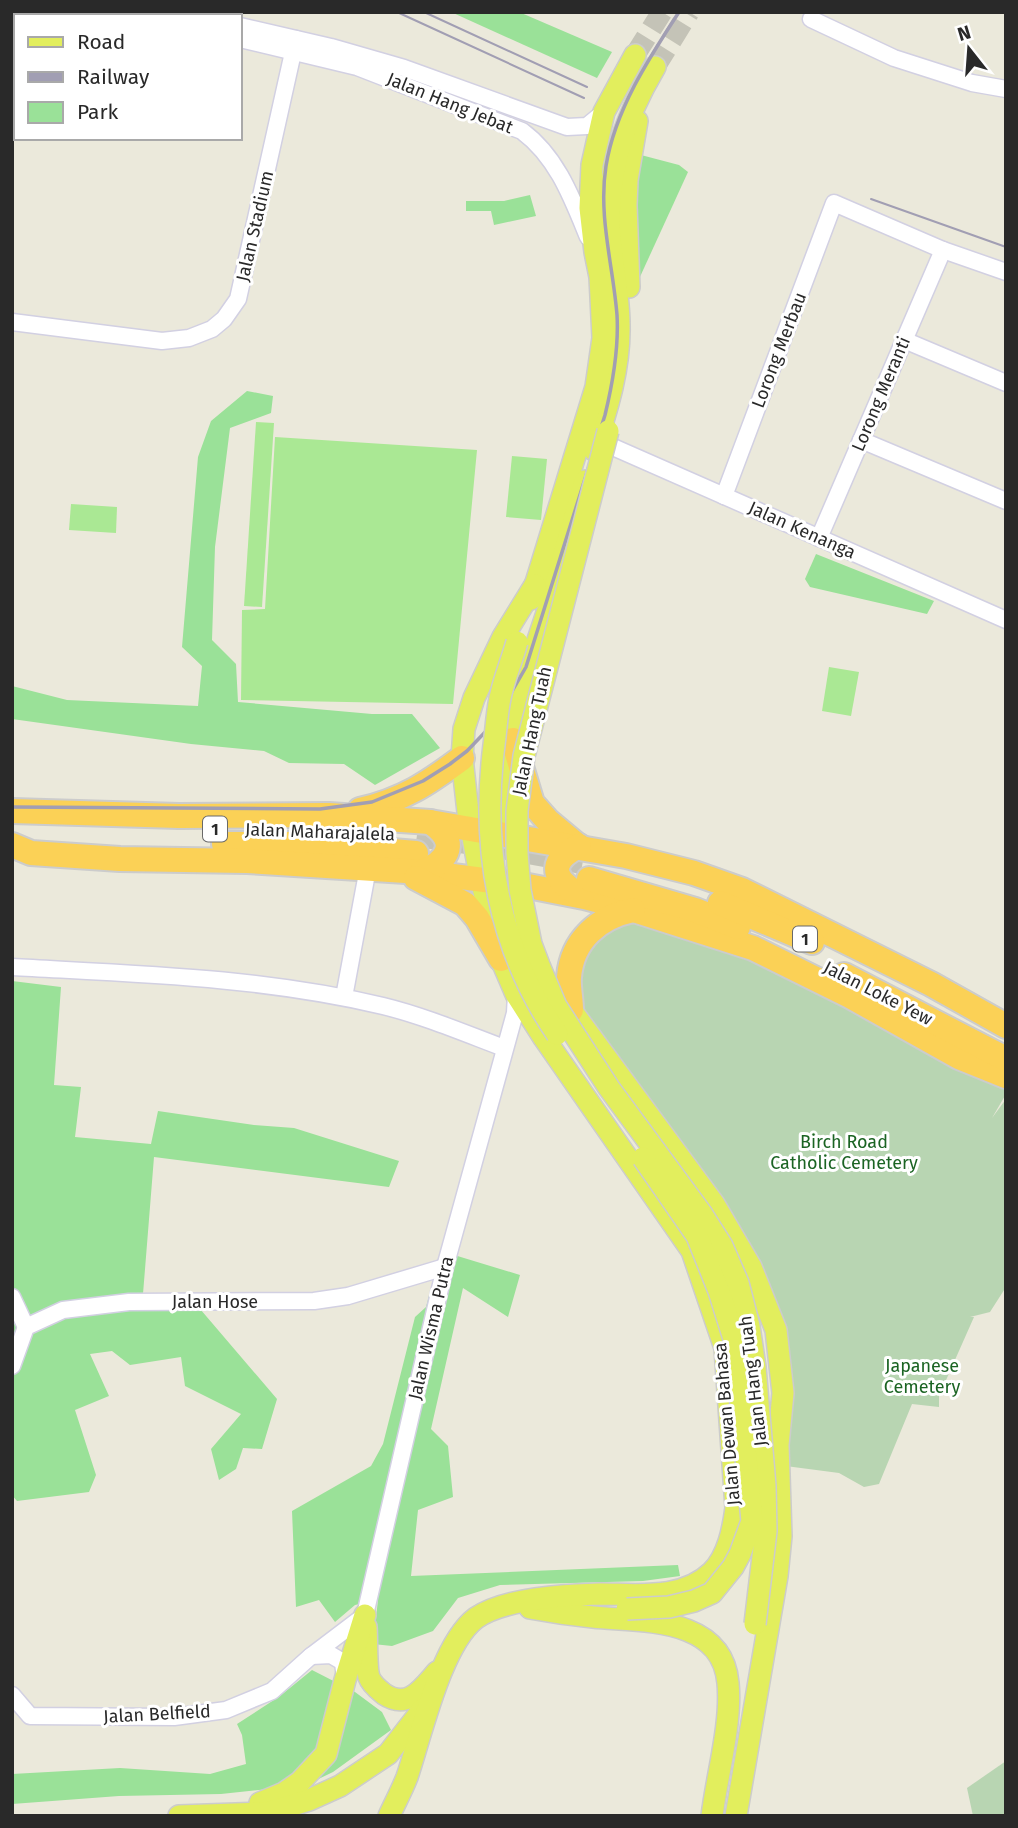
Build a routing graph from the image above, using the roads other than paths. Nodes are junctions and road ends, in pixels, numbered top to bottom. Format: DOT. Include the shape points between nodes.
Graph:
graph roads {
  1 [pos="811,19"];
  2 [pos="242,27"];
  3 [pos="242,39"];
  4 [pos="294,45"];
  5 [pos="635,55"];
  6 [pos="1006,89"];
  7 [pos="604,111"];
  8 [pos="943,250"];
  9 [pos="595,252"];
  10 [pos="1006,272"];
  11 [pos="12,322"];
  12 [pos="904,340"];
  13 [pos="1006,383"];
  14 [pos="597,440"];
  15 [pos="861,440"];
  16 [pos="573,492"];
  17 [pos="724,496"];
  18 [pos="1006,501"];
  19 [pos="819,538"];
  20 [pos="535,586"];
  21 [pos="1006,620"];
  22 [pos="513,740"];
  23 [pos="462,758"];
  24 [pos="510,767"];
  25 [pos="12,811"];
  26 [pos="329,815"];
  27 [pos="12,827"];
  28 [pos="470,828"];
  29 [pos="511,835"];
  30 [pos="12,843"];
  31 [pos="418,851"];
  32 [pos="368,868"];
  33 [pos="586,872"];
  34 [pos="481,880"];
  35 [pos="523,885"];
  36 [pos="634,910"];
  37 [pos="501,960"];
  38 [pos="12,967"];
  39 [pos="516,994"];
  40 [pos="344,997"];
  41 [pos="571,1010"];
  42 [pos="535,1023"];
  43 [pos="1006,1026"];
  44 [pos="1006,1042"];
  45 [pos="505,1046"];
  46 [pos="1006,1059"];
  47 [pos="1006,1076"];
  48 [pos="445,1267"];
  49 [pos="12,1297"];
  50 [pos="26,1327"];
  51 [pos="12,1366"];
  52 [pos="778,1445"];
  53 [pos="733,1454"];
  54 [pos="542,1599"];
  55 [pos="507,1605"];
  56 [pos="365,1615"];
  57 [pos="311,1656"];
  58 [pos="446,1661"];
  59 [pos="345,1680"];
  60 [pos="12,1695"];
  61 [pos="433,1696"];
  62 [pos="405,1781"];
  63 [pos="224,1814"];
  64 [pos="723,1815"];
  65 [pos="179,1816"];
  66 [pos="389,1816"];
  67 [pos="406,1816"];
  1 -- 6 [label="street" via="894,58"];
  2 -- 4 [label="street, Jalan Hang Jebat"];
  3 -- 4 [label="street, Jalan Hang Jebat"];
  4 -- 7 [label="street, Jalan Hang Jebat" via="404,68 567,127 582,128"];
  4 -- 9 [label="street, Jalan Hang Jebat" via="522,131 556,166"];
  4 -- 11 [label="street, Jalan Stadium" via="238,299 224,319 189,338 162,341"];
  5 -- 7 [label="main road, Jalan Hang Tuah"];
  7 -- 9 [label="main road, Jalan Hang Tuah" via="592,165"];
  8 -- 10 [label="street"];
  8 -- 12 [label="street, Lorong Meranti"];
  8 -- 17 [label="street, Lorong Merbau" via="834,204"];
  9 -- 16 [label="main road, Jalan Hang Tuah" via="603,338"];
  12 -- 13 [label="street"];
  12 -- 15 [label="street, Lorong Meranti"];
  14 -- 16 [label="main road, Jalan Hang Tuah"];
  14 -- 17 [label="street, Jalan Kenanga"];
  14 -- 64 [label="main road, Jalan Hang Tuah, bridge" via="617,371 620,325 610,241 612,180 622,132 651,74 626,205 630,298 625,367 524,756 517,811 520,890 531,944 556,1006 722,1246 750,1326 765,1486 765,1544"];
  15 -- 18 [label="street"];
  15 -- 19 [label="street, Lorong Meranti"];
  16 -- 20 [label="main road, Jalan Hang Tuah"];
  16 -- 22 [label="main road, Jalan Hang Tuah" via="550,604 517,703"];
  17 -- 19 [label="street, Jalan Kenanga"];
  19 -- 21 [label="street, Jalan Kenanga"];
  20 -- 23 [label="main road, Jalan Hang Tuah" via="503,636 474,698 464,729"];
  20 -- 54 [label="main road, Jalan Hang Tuah, bridge" via="500,698 490,793 491,858 506,927 522,973 544,1014 697,1236 735,1342 752,1502 752,1521 740,1554 724,1581 703,1597 669,1607 627,1609"];
  22 -- 24 [label="main road, Jalan Hang Tuah"];
  22 -- 33 [label="highway" via="532,803"];
  23 -- 24 [label="main road" via="479,792 488,795 503,786"];
  23 -- 26 [label="highway" via="391,803"];
  23 -- 28 [label="main road, Jalan Hang Tuah"];
  24 -- 29 [label="main road, Jalan Hang Tuah"];
  25 -- 26 [label="highway"];
  26 -- 31 [label="highway"];
  27 -- 31 [label="highway, Jalan Maharajalela / 1" via="301,830"];
  28 -- 29 [label="highway"];
  28 -- 31 [label="highway"];
  28 -- 34 [label="main road, Jalan Dewan Bahasa"];
  29 -- 33 [label="highway"];
  29 -- 35 [label="main road"];
  30 -- 31 [label="highway, Jalan Maharajalela / 1" via="308,844"];
  30 -- 32 [label="highway" via="31,853"];
  31 -- 32 [label="highway"];
  31 -- 34 [label="highway"];
  31 -- 37 [label="highway" via="477,918"];
  32 -- 40 [label="street"];
  33 -- 35 [label="highway"];
  33 -- 36 [label="highway"];
  33 -- 43 [label="highway" via="694,873 742,890"];
  33 -- 44 [label="highway, Jalan Loke Yew / 1" via="657,881 784,928"];
  33 -- 46 [label="highway, Jalan Loke Yew / 1" via="772,941"];
  34 -- 35 [label="highway"];
  34 -- 37 [label="main road, Jalan Dewan Bahasa"];
  35 -- 41 [label="main road" via="537,936"];
  36 -- 41 [label="highway" via="602,920 575,953 569,977"];
  36 -- 47 [label="highway" via="753,948 959,1057"];
  37 -- 39 [label="main road, Jalan Dewan Bahasa"];
  38 -- 40 [label="street" via="240,981"];
  39 -- 42 [label="main road, Jalan Dewan Bahasa"];
  39 -- 45 [label="street, Jalan Wisma Putra"];
  40 -- 45 [label="street"];
  41 -- 52 [label="main road" via="714,1204 756,1277 776,1330 783,1393"];
  42 -- 45 [label="street"];
  42 -- 53 [label="main road, Jalan Dewan Bahasa" via="692,1251 724,1348"];
  45 -- 48 [label="street, Jalan Wisma Putra"];
  48 -- 50 [label="street, Jalan Hose" via="348,1296 314,1301 129,1301 63,1310"];
  48 -- 56 [label="street, Jalan Wisma Putra"];
  49 -- 50 [label="street"];
  50 -- 51 [label="street"];
  52 -- 53 [label="main road" via="749,1441"];
  52 -- 64 [label="main road" via="781,1536 777,1576"];
  53 -- 54 [label="main road, Jalan Dewan Bahasa" via="736,1508 732,1531 713,1571 666,1594"];
  54 -- 55 [label="main road, Jalan Dewan Bahasa"];
  55 -- 58 [label="main road, Jalan Dewan Bahasa" via="476,1619"];
  55 -- 64 [label="main road" via="664,1623 682,1627 708,1643 728,1682"];
  56 -- 57 [label="street, Jalan Belfield"];
  56 -- 58 [label="main road" via="369,1677 386,1695 401,1701 415,1696"];
  56 -- 59 [label="main road"];
  57 -- 59 [label="street" via="331,1655 342,1662"];
  57 -- 60 [label="street, Jalan Belfield" via="272,1691 226,1710 174,1717 30,1716"];
  58 -- 61 [label="main road, Jalan Dewan Bahasa"];
  59 -- 63 [label="main road" via="326,1754 315,1768 284,1793"];
  61 -- 62 [label="main road, Jalan Dewan Bahasa"];
  61 -- 63 [label="main road" via="388,1754 340,1786 267,1813"];
  62 -- 66 [label="main road"];
  62 -- 67 [label="main road"];
  63 -- 65 [label="main road"];
}
